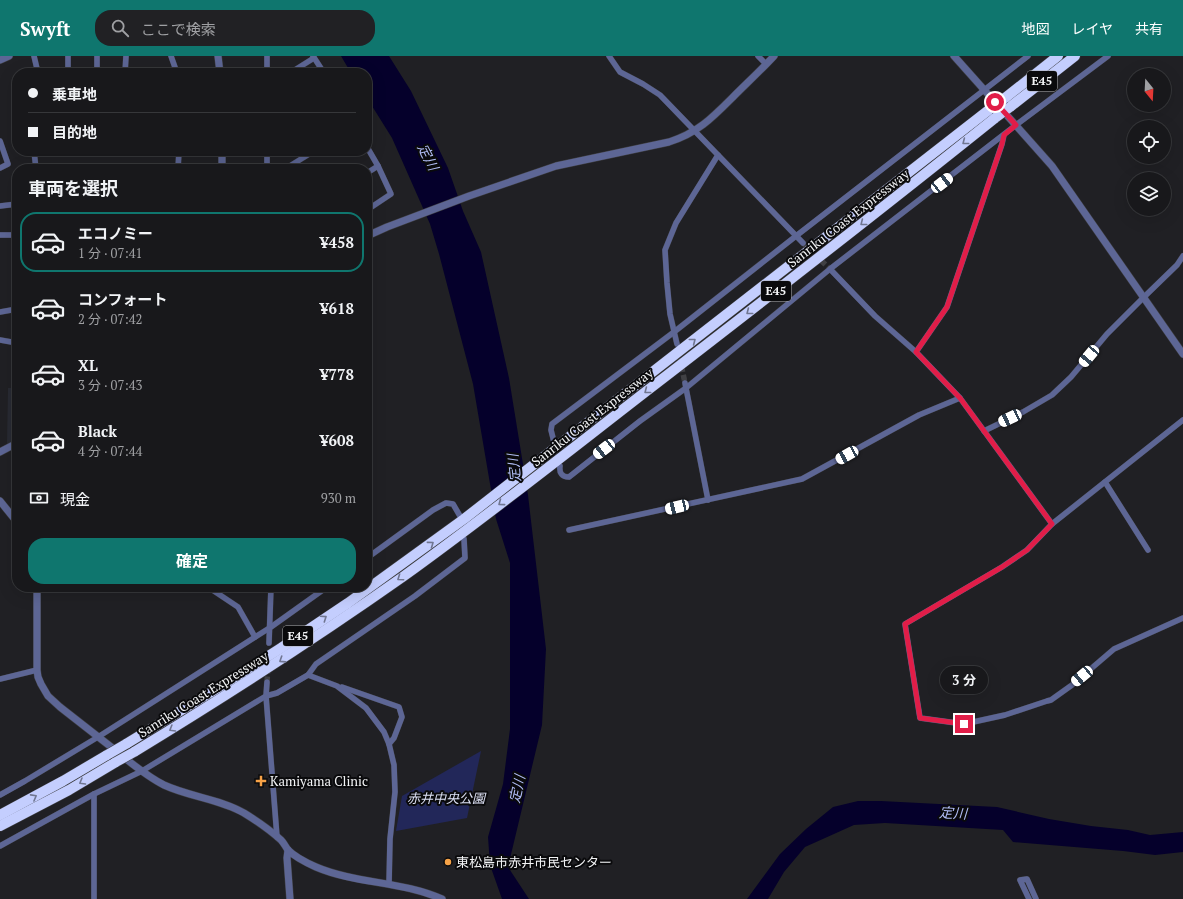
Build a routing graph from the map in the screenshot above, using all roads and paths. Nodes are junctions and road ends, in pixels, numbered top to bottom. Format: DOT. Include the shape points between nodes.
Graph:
graph roads {
  1 [pos="9,56"];
  2 [pos="34,56"];
  3 [pos="68,56"];
  4 [pos="97,56"];
  5 [pos="126,56"];
  6 [pos="171,56"];
  7 [pos="218,56"];
  8 [pos="267,56"];
  9 [pos="609,56"];
  10 [pos="758,56"];
  11 [pos="774,56"];
  12 [pos="954,56"];
  13 [pos="1028,56"];
  14 [pos="1058,56"];
  15 [pos="1075,56"];
  16 [pos="1108,56"];
  17 [pos="314,57"];
  18 [pos="0,60"];
  19 [pos="766,64"];
  20 [pos="37,68"];
  21 [pos="68,68"];
  22 [pos="98,68"];
  23 [pos="125,68"];
  24 [pos="175,68"];
  25 [pos="219,68"];
  26 [pos="267,68"];
  27 [pos="298,68"];
  28 [pos="321,68"];
  29 [pos="985,90"];
  30 [pos="1007,102"];
  31 [pos="992,114"];
  32 [pos="1016,125"];
  33 [pos="696,131"];
  34 [pos="1004,135"];
  35 [pos="0,141"];
  36 [pos="718,155"];
  37 [pos="306,156"];
  38 [pos="372,156"];
  39 [pos="293,164"];
  40 [pos="378,166"];
  41 [pos="0,168"];
  42 [pos="372,170"];
  43 [pos="12,205"];
  44 [pos="0,206"];
  45 [pos="372,207"];
  46 [pos="372,234"];
  47 [pos="0,235"];
  48 [pos="12,235"];
  49 [pos="796,236"];
  50 [pos="802,243"];
  51 [pos="1183,256"];
  52 [pos="830,269"];
  53 [pos="1143,298"];
  54 [pos="12,310"];
  55 [pos="0,312"];
  56 [pos="674,332"];
  57 [pos="0,340"];
  58 [pos="12,342"];
  59 [pos="677,344"];
  60 [pos="916,352"];
  61 [pos="1183,354"];
  62 [pos="685,386"];
  63 [pos="960,398"];
  64 [pos="1183,420"];
  65 [pos="984,431"];
  66 [pos="12,446"];
  67 [pos="553,447"];
  68 [pos="0,452"];
  69 [pos="557,464"];
  70 [pos="1104,482"];
  71 [pos="708,500"];
  72 [pos="0,501"];
  73 [pos="12,512"];
  74 [pos="462,518"];
  75 [pos="1052,524"];
  76 [pos="569,530"];
  77 [pos="465,534"];
  78 [pos="1148,550"];
  79 [pos="372,554"];
  80 [pos="372,586"];
  81 [pos="37,592"];
  82 [pos="216,592"];
  83 [pos="271,592"];
  84 [pos="320,592"];
  85 [pos="363,592"];
  86 [pos="1183,618"];
  87 [pos="270,627"];
  88 [pos="255,636"];
  89 [pos="269,643"];
  90 [pos="37,670"];
  91 [pos="308,675"];
  92 [pos="0,679"];
  93 [pos="267,682"];
  94 [pos="337,686"];
  95 [pos="266,696"];
  96 [pos="98,737"];
  97 [pos="389,744"];
  98 [pos="142,771"];
  99 [pos="0,794"];
  100 [pos="94,794"];
  101 [pos="0,815"];
  102 [pos="0,827"];
  103 [pos="277,837"];
  104 [pos="0,846"];
  105 [pos="288,850"];
  106 [pos="389,884"];
  107 [pos="94,899"];
  108 [pos="290,899"];
  109 [pos="442,899"];
  110 [pos="1028,899"];
  111 [pos="1036,899"];
  1 -- 18 [label="street"];
  2 -- 20 [label="street"];
  3 -- 21 [label="street"];
  4 -- 22 [label="street"];
  5 -- 23 [label="street"];
  6 -- 24 [label="street"];
  7 -- 25 [label="street"];
  8 -- 26 [label="street"];
  9 -- 33 [label="street" via="620,72 660,95"];
  10 -- 19 [label="street"];
  11 -- 19 [label="street"];
  12 -- 29 [label="street"];
  13 -- 29 [label="street"];
  14 -- 30 [label="highway, Sanriku Coast Expressway / E45"];
  15 -- 30 [label="highway, Sanriku Coast Expressway / E45"];
  16 -- 32 [label="street"];
  17 -- 27 [label="street"];
  17 -- 28 [label="street"];
  19 -- 33 [label="street"];
  29 -- 32 [label="street"];
  29 -- 49 [label="street"];
  30 -- 31 [label="highway, Sanriku Coast Expressway / E45, bridge"];
  67 -- 31 [label="highway, Sanriku Coast Expressway / E45, one-way"];
  31 -- 69 [label="highway, Sanriku Coast Expressway / E45, one-way" via="807,267"];
  32 -- 34 [label="street"];
  32 -- 53 [label="street" via="1052,166"];
  33 -- 36 [label="street"];
  33 -- 46 [label="street" via="669,142 556,166"];
  34 -- 52 [label="street"];
  34 -- 60 [label="street" via="947,307"];
  35 -- 41 [label="street" via="8,164"];
  36 -- 49 [label="street"];
  36 -- 56 [label="street" via="676,223 666,250 670,314"];
  37 -- 39 [label="street"];
  38 -- 40 [label="street"];
  40 -- 42 [label="street"];
  40 -- 45 [label="street" via="391,194"];
  43 -- 44 [label="street"];
  47 -- 48 [label="street"];
  49 -- 50 [label="street"];
  49 -- 56 [label="street"];
  51 -- 53 [label="street"];
  52 -- 60 [label="street" via="875,316"];
  52 -- 62 [label="street"];
  53 -- 61 [label="street"];
  53 -- 65 [label="street" via="1107,334 1071,377 1052,394"];
  54 -- 55 [label="street"];
  56 -- 59 [label="street"];
  56 -- 67 [label="street" via="552,424"];
  57 -- 58 [label="street"];
  60 -- 63 [label="street"];
  62 -- 69 [label="street" via="569,478 562,475"];
  62 -- 71 [label="street"];
  63 -- 65 [label="street"];
  63 -- 71 [label="street" via="919,415 802,479"];
  64 -- 70 [label="street"];
  65 -- 75 [label="street"];
  66 -- 68 [label="street"];
  67 -- 74 [label="highway, Sanriku Coast Expressway / E45"];
  69 -- 77 [label="highway, Sanriku Coast Expressway / E45, one-way"];
  70 -- 75 [label="street"];
  70 -- 78 [label="street"];
  71 -- 76 [label="street"];
  72 -- 73 [label="street"];
  74 -- 79 [label="street" via="453,504 446,503"];
  80 -- 74 [label="highway, Sanriku Coast Expressway / E45, one-way, bridge"];
  75 -- 86 [label="street" via="1027,550 905,624 920,718 964,724 1005,715 1051,700 1114,649"];
  77 -- 91 [label="street" via="465,558 316,664"];
  77 -- 102 [label="highway, Sanriku Coast Expressway / E45, one-way, bridge" via="287,657 194,716 69,790"];
  81 -- 90 [label="street"];
  82 -- 88 [label="street" via="238,607"];
  83 -- 87 [label="street"];
  84 -- 87 [label="street"];
  101 -- 85 [label="highway, Sanriku Coast Expressway / E45, one-way, bridge" via="188,707"];
  87 -- 88 [label="street"];
  87 -- 89 [label="street"];
  88 -- 96 [label="street"];
  90 -- 92 [label="street"];
  90 -- 96 [label="street" via="48,696"];
  91 -- 94 [label="street"];
  91 -- 95 [label="street" via="277,693"];
  93 -- 95 [label="street"];
  94 -- 97 [label="street" via="366,708 384,732"];
  94 -- 97 [label="street" via="399,707 402,717"];
  95 -- 98 [label="street"];
  95 -- 103 [label="street"];
  96 -- 98 [label="street"];
  96 -- 99 [label="street"];
  97 -- 106 [label="street" via="396,792 390,840"];
  98 -- 100 [label="street"];
  98 -- 103 [label="street" via="164,785 242,812"];
  100 -- 104 [label="street"];
  100 -- 107 [label="street"];
  103 -- 105 [label="street"];
  105 -- 106 [label="street" via="315,867 340,876"];
  105 -- 108 [label="street"];
  106 -- 109 [label="street"];
  110 -- 111 [label="street" via="1020,880 1027,879"];
}
